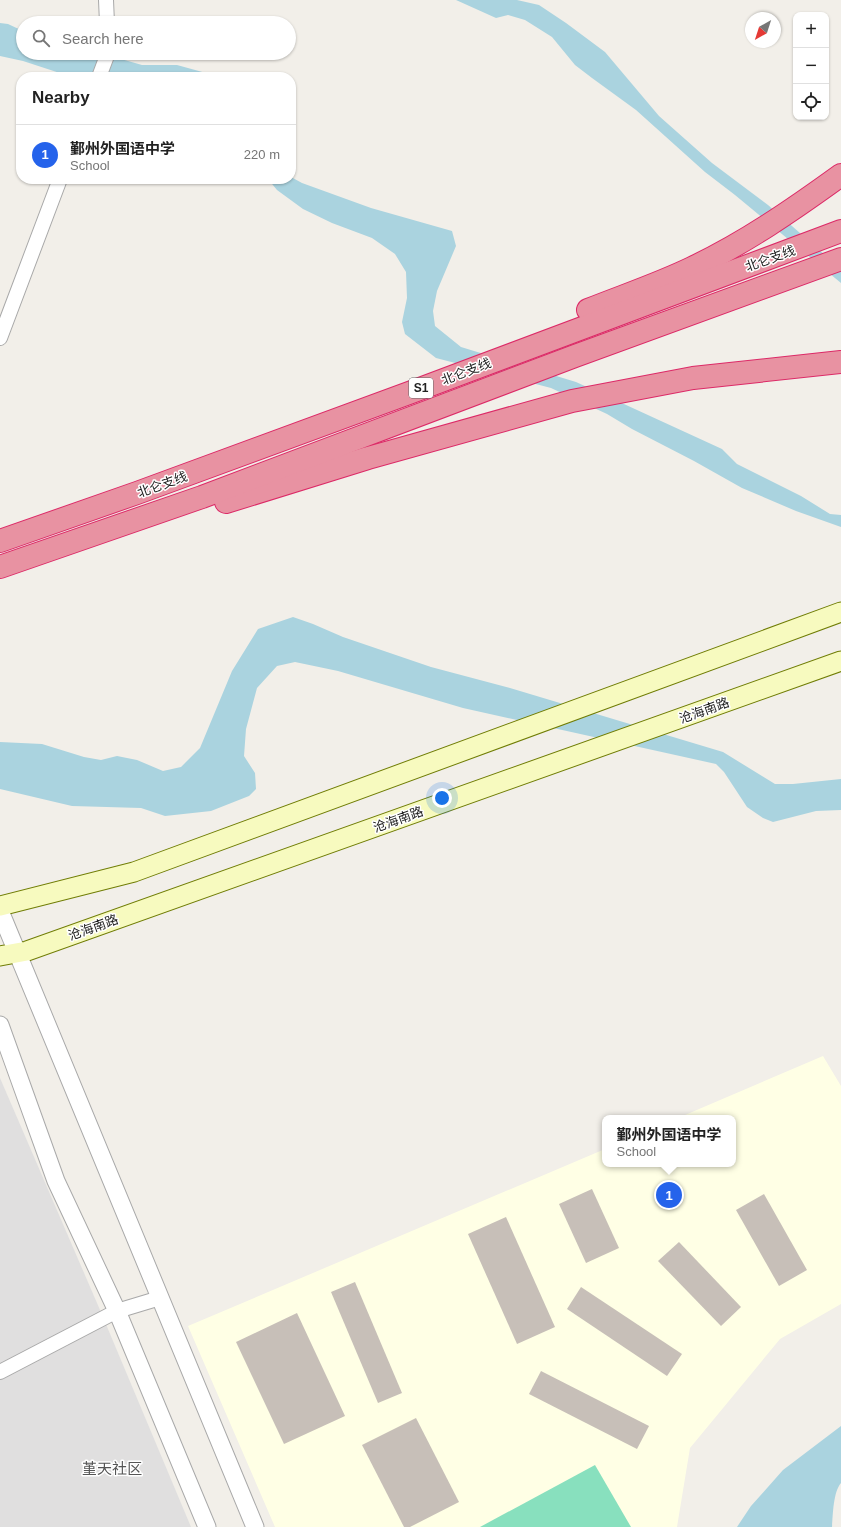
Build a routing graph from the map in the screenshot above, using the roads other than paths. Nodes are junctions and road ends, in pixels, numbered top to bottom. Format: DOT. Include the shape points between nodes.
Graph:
graph roads {
  1 [pos="106,0"];
  2 [pos="107,16"];
  3 [pos="105,60"];
  4 [pos="100,72"];
  5 [pos="841,175"];
  6 [pos="58,184"];
  7 [pos="841,231"];
  8 [pos="841,258"];
  9 [pos="0,338"];
  10 [pos="841,362"];
  11 [pos="137,493"];
  12 [pos="0,541"];
  13 [pos="0,567"];
  14 [pos="0,575"];
  15 [pos="841,612"];
  16 [pos="841,661"];
  17 [pos="0,906"];
  18 [pos="0,912"];
  19 [pos="9,954"];
  20 [pos="0,1025"];
  21 [pos="160,1298"];
  22 [pos="117,1312"];
  23 [pos="0,1372"];
  24 [pos="207,1527"];
  25 [pos="255,1527"];
  1 -- 2 [label="street"];
  3 -- 4 [label="street"];
  5 -- 11 [label="highway" via="751,236 692,268 346,405"];
  6 -- 9 [label="street"];
  7 -- 11 [label="highway, 北仑支线 / S1"];
  8 -- 13 [label="highway, 北仑支线 / S1" via="202,497"];
  10 -- 14 [label="highway" via="693,378 580,399 368,458"];
  11 -- 12 [label="highway, 北仑支线 / S1"];
  15 -- 17 [label="main road" via="134,872"];
  16 -- 19 [label="main road, 沧海南路" via="27,951"];
  18 -- 19 [label="street"];
  19 -- 21 [label="street"];
  20 -- 22 [label="street" via="56,1181"];
  21 -- 22 [label="street"];
  21 -- 25 [label="street"];
  22 -- 23 [label="street"];
  22 -- 24 [label="street"];
}
